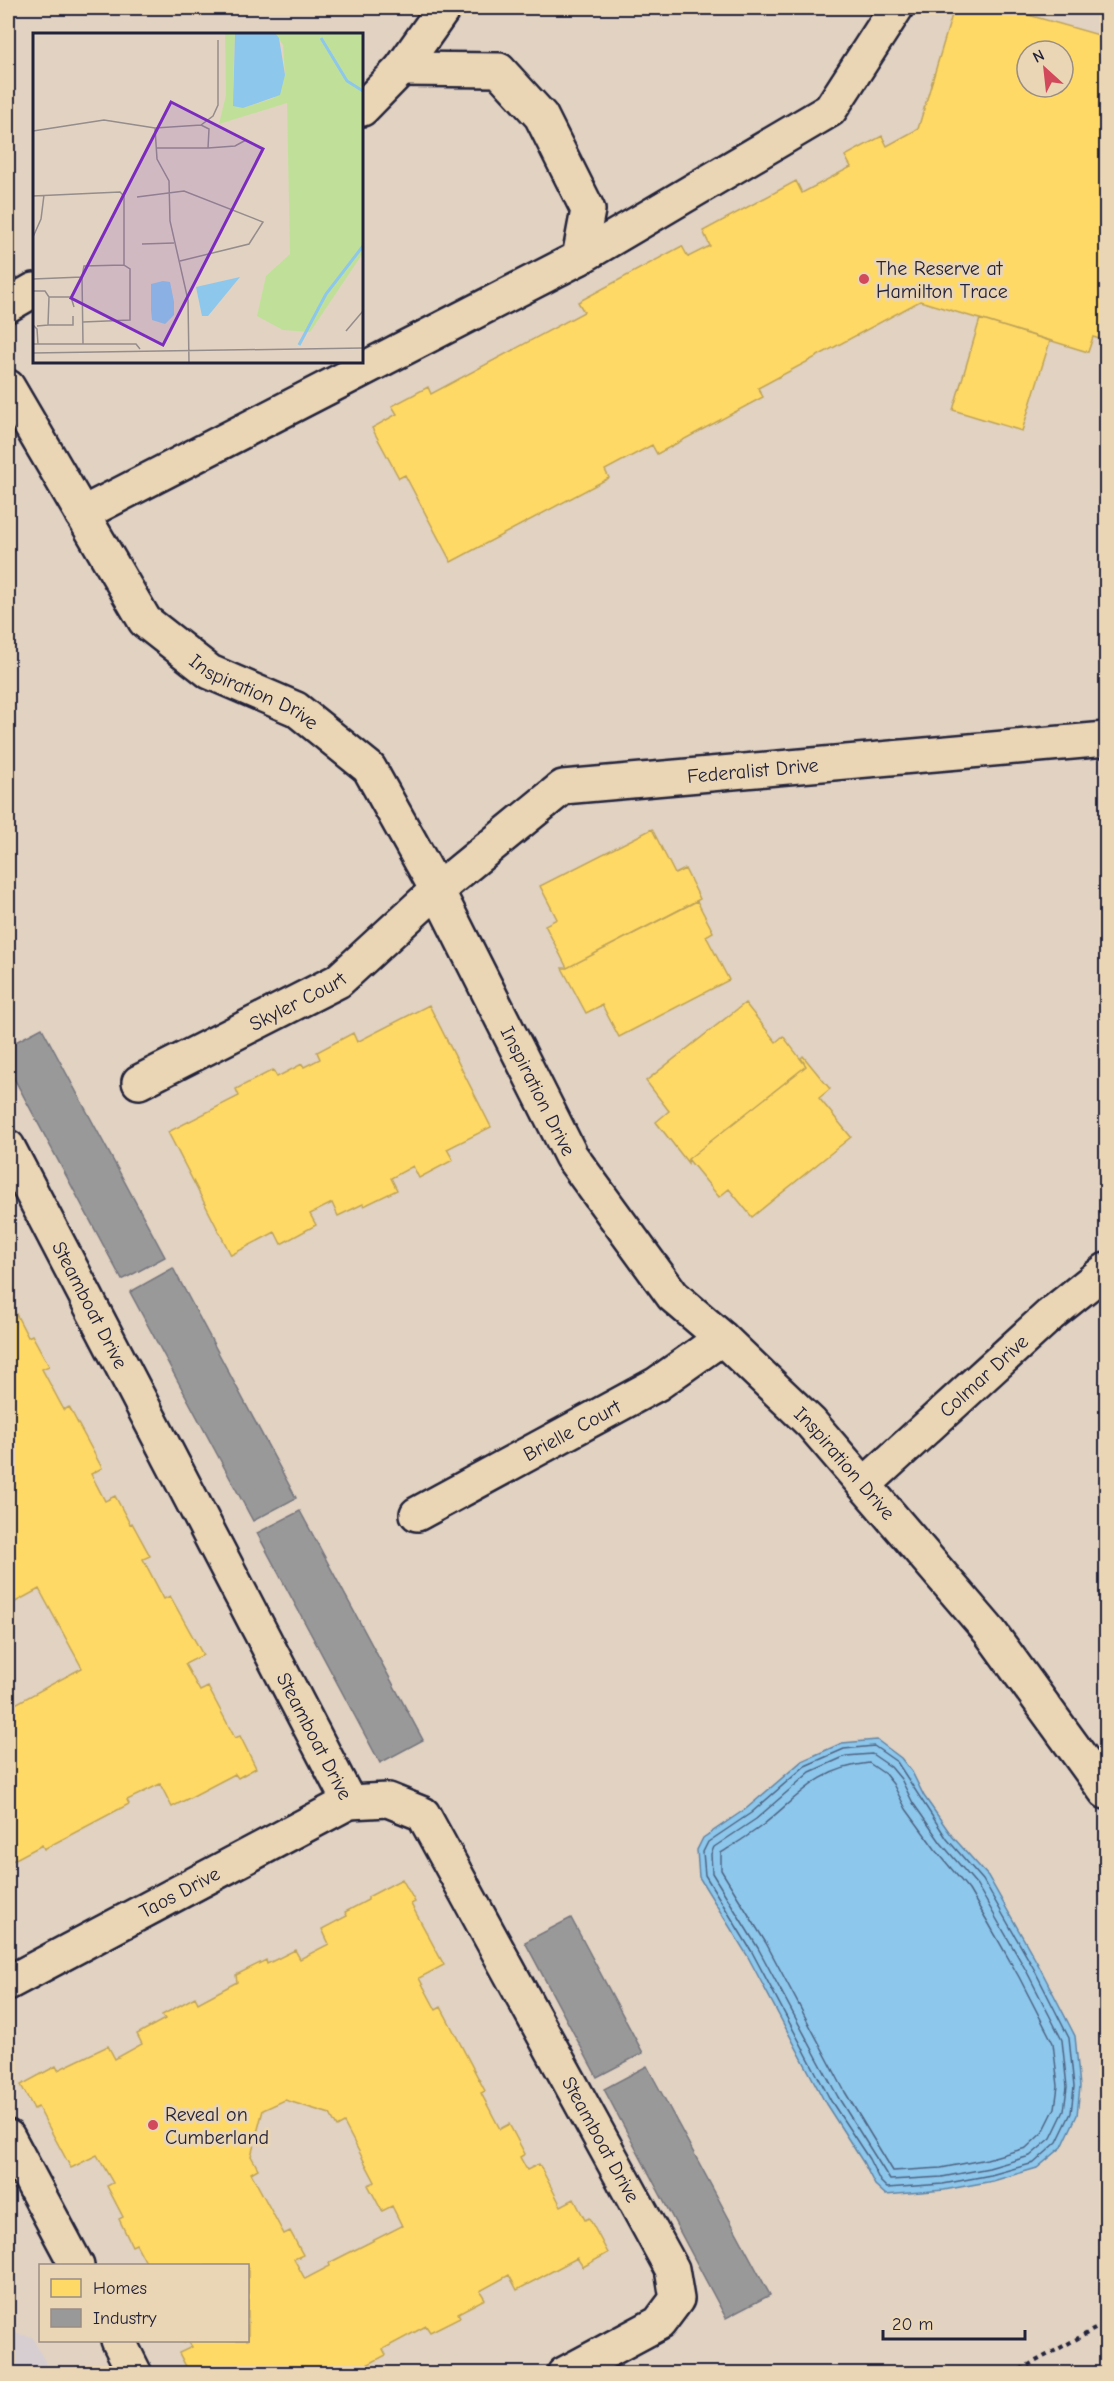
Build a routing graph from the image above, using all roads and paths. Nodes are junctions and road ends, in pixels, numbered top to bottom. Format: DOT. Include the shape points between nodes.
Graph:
graph roads {
  1 [pos="444,8"];
  2 [pos="896,8"];
  3 [pos="401,69"];
  4 [pos="363,108"];
  5 [pos="579,258"];
  6 [pos="33,291"];
  7 [pos="8,305"];
  8 [pos="8,387"];
  9 [pos="82,514"];
  10 [pos="1107,739"];
  11 [pos="437,890"];
  12 [pos="139,1083"];
  13 [pos="8,1147"];
  14 [pos="1107,1270"];
  15 [pos="722,1338"];
  16 [pos="864,1485"];
  17 [pos="417,1514"];
  18 [pos="1107,1792"];
  19 [pos="349,1802"];
  20 [pos="8,1983"];
  21 [pos="8,2138"];
  22 [pos="76,2264"];
  23 [pos="1107,2323"];
  24 [pos="119,2342"];
  25 [pos="135,2373"];
  26 [pos="564,2373"];
  27 [pos="1012,2373"];
  1 -- 3 [label="street"];
  2 -- 5 [label="street" via="830,110"];
  3 -- 4 [label="street"];
  3 -- 5 [label="street" via="499,70 541,116 588,210"];
  5 -- 9 [label="street"];
  6 -- 7 [label="street"];
  8 -- 9 [label="street, Inspiration Drive"];
  9 -- 11 [label="street, Inspiration Drive" via="145,621 210,672 296,709 369,768"];
  10 -- 11 [label="street, Federalist Drive" via="563,787"];
  11 -- 12 [label="street, Skyler Court" via="338,981"];
  11 -- 15 [label="street, Inspiration Drive" via="571,1156 673,1296"];
  13 -- 19 [label="street, Steamboat Drive"];
  14 -- 16 [label="street, Colmar Drive" via="1050,1315"];
  15 -- 16 [label="street, Inspiration Drive" via="811,1423"];
  15 -- 17 [label="street, Brielle Court" via="657,1384"];
  16 -- 18 [label="street, Inspiration Drive" via="990,1632"];
  19 -- 20 [label="street, Taos Drive"];
  19 -- 26 [label="street, Steamboat Drive" via="388,1800 423,1814 672,2269 677,2299 659,2323"];
  21 -- 22 [label="street"];
  23 -- 27 [label="path"];
  24 -- 25 [label="street"];
}
